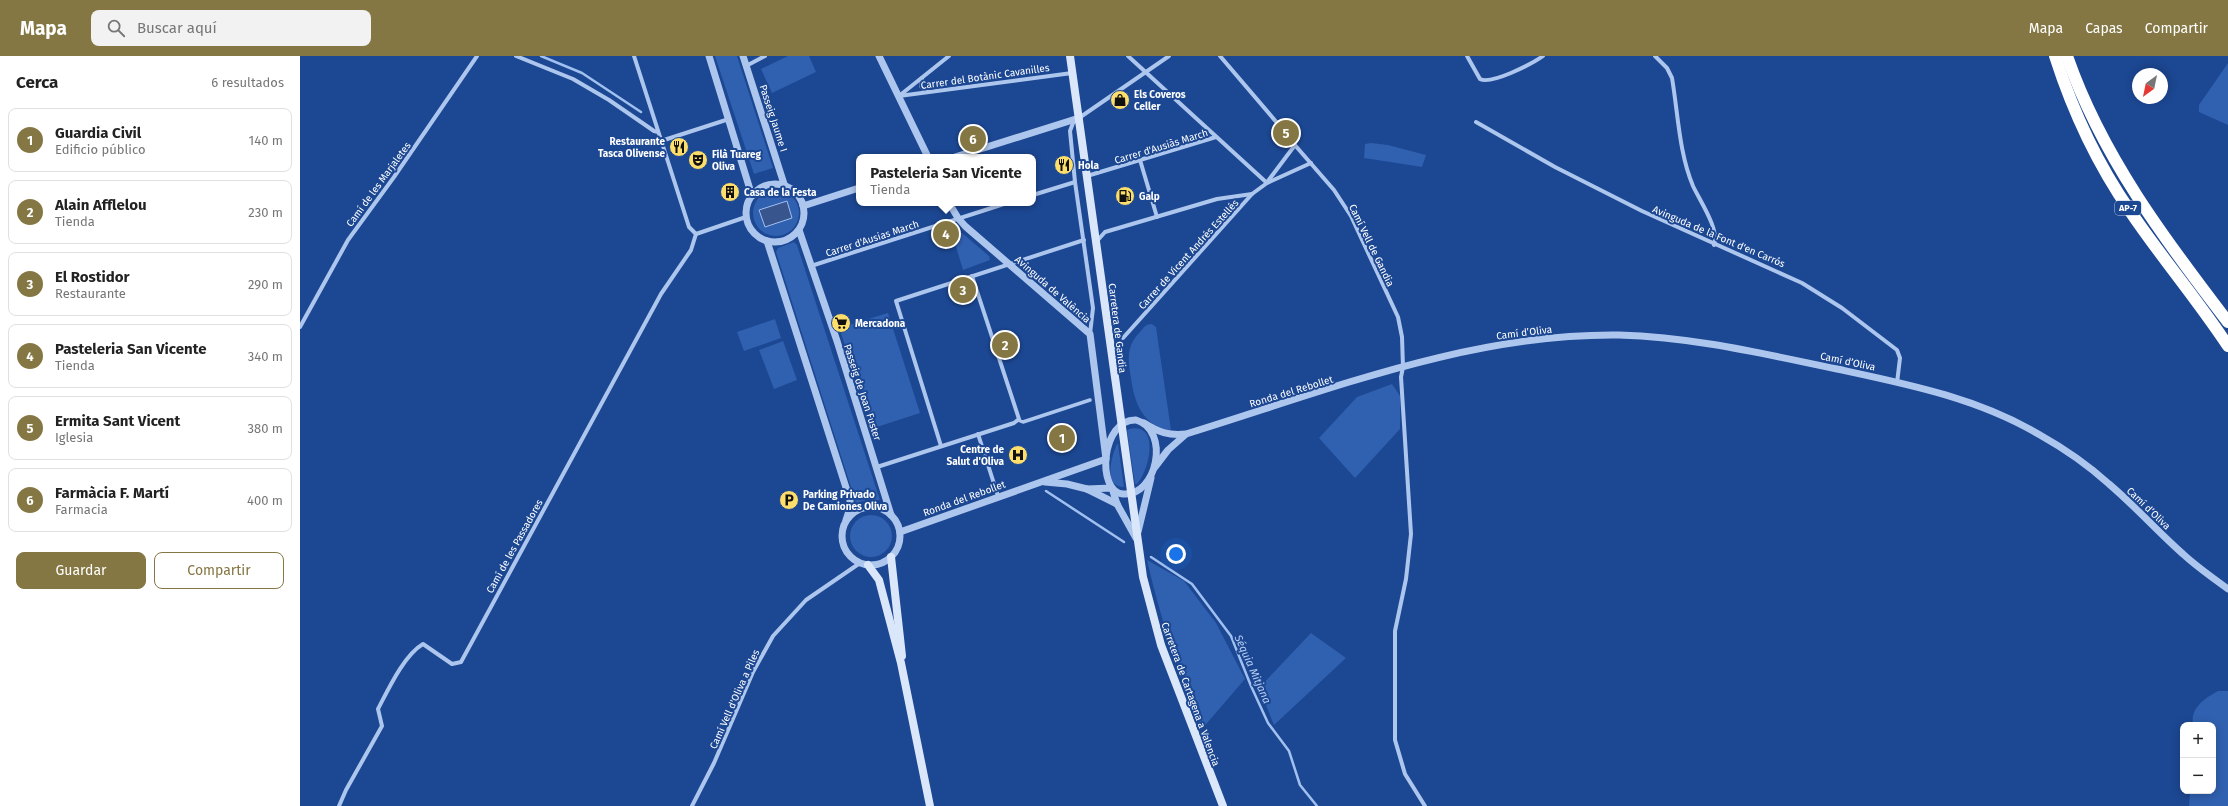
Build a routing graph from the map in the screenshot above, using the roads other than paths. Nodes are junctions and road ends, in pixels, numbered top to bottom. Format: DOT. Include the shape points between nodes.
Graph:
graph roads {
  1 [pos="477,56"];
  2 [pos="516,56"];
  3 [pos="634,56"];
  4 [pos="708,56"];
  5 [pos="743,56"];
  6 [pos="766,56"];
  7 [pos="879,56"];
  8 [pos="949,56"];
  9 [pos="1070,56"];
  10 [pos="1128,56"];
  11 [pos="1169,56"];
  12 [pos="1220,56"];
  13 [pos="1467,56"];
  14 [pos="1543,56"];
  15 [pos="1654,56"];
  16 [pos="2055,56"];
  17 [pos="2067,56"];
  18 [pos="746,66"];
  19 [pos="1146,72"];
  20 [pos="1072,73"];
  21 [pos="922,78"];
  22 [pos="927,92"];
  23 [pos="899,96"];
  24 [pos="729,119"];
  25 [pos="1074,121"];
  26 [pos="1476,122"];
  27 [pos="1284,131"];
  28 [pos="658,132"];
  29 [pos="1287,136"];
  30 [pos="1216,137"];
  31 [pos="661,141"];
  32 [pos="1295,145"];
  33 [pos="927,154"];
  34 [pos="965,154"];
  35 [pos="1140,160"];
  36 [pos="1311,163"];
  37 [pos="1087,176"];
  38 [pos="1075,182"];
  39 [pos="1267,183"];
  40 [pos="785,186"];
  41 [pos="856,189"];
  42 [pos="1036,194"];
  43 [pos="1252,194"];
  44 [pos="752,196"];
  45 [pos="802,206"];
  46 [pos="951,206"];
  47 [pos="997,206"];
  48 [pos="746,217"];
  49 [pos="1157,217"];
  50 [pos="958,218"];
  51 [pos="799,230"];
  52 [pos="696,234"];
  53 [pos="1084,240"];
  54 [pos="766,241"];
  55 [pos="1097,242"];
  56 [pos="1714,245"];
  57 [pos="1010,264"];
  58 [pos="811,266"];
  59 [pos="972,276"];
  60 [pos="2228,322"];
  61 [pos="300,327"];
  62 [pos="1090,334"];
  63 [pos="1123,338"];
  64 [pos="2228,346"];
  65 [pos="1403,367"];
  66 [pos="1897,383"];
  67 [pos="1090,400"];
  68 [pos="1018,420"];
  69 [pos="1144,422"];
  70 [pos="1121,424"];
  71 [pos="978,434"];
  72 [pos="1186,434"];
  73 [pos="941,446"];
  74 [pos="1106,459"];
  75 [pos="877,467"];
  76 [pos="1153,471"];
  77 [pos="1035,484"];
  78 [pos="1112,488"];
  79 [pos="1087,489"];
  80 [pos="1130,493"];
  81 [pos="998,496"];
  82 [pos="1117,504"];
  83 [pos="891,515"];
  84 [pos="846,520"];
  85 [pos="900,532"];
  86 [pos="1136,540"];
  87 [pos="891,557"];
  88 [pos="860,563"];
  89 [pos="868,565"];
  90 [pos="2228,589"];
  91 [pos="902,663"];
  92 [pos="339,806"];
  93 [pos="692,806"];
  94 [pos="930,806"];
  95 [pos="1223,806"];
  96 [pos="1425,806"];
  1 -- 61 [label="street, Camí de les Marjaletes" via="348,240"];
  2 -- 28 [label="street" via="572,79"];
  3 -- 28 [label="street"];
  4 -- 24 [label="street"];
  5 -- 18 [label="street, Passeig Jaume I"];
  6 -- 18 [label="street"];
  7 -- 23 [label="street"];
  8 -- 21 [label="street"];
  9 -- 20 [label="main road, Carretera de Gandia"];
  10 -- 19 [label="street"];
  11 -- 19 [label="street"];
  12 -- 27 [label="street"];
  13 -- 14 [label="street" via="1480,79 1488,81 1528,66"];
  15 -- 56 [label="street" via="1667,68 1672,78 1686,164 1716,236"];
  16 -- 64 [label="highway, AP-7" via="2090,140 2117,191"];
  17 -- 60 [label="highway, AP-7" via="2081,92 2126,179"];
  18 -- 40 [label="street, Passeig Jaume I"];
  19 -- 25 [label="street"];
  19 -- 30 [label="street"];
  20 -- 22 [label="street, Carrer del Botànic Cavanilles"];
  20 -- 25 [label="main road, Carretera de Gandia"];
  21 -- 22 [label="street" via="922,86"];
  21 -- 23 [label="street"];
  22 -- 23 [label="street, Carrer del Botànic Cavanilles"];
  23 -- 33 [label="street"];
  24 -- 31 [label="street"];
  24 -- 44 [label="street"];
  25 -- 34 [label="street"];
  25 -- 37 [label="main road, Carretera de Gandia"];
  25 -- 38 [label="street, Carretera de Gandia" via="1070,131"];
  26 -- 56 [label="street, Avinguda de la Font d'en Carrós" via="1585,182"];
  28 -- 31 [label="street"];
  29 -- 32 [label="street, Camí Vell de Gandia"];
  30 -- 35 [label="street, Carrer d'Ausiàs March"];
  30 -- 39 [label="street"];
  31 -- 52 [label="street" via="689,227"];
  32 -- 36 [label="street, Camí Vell de Gandia"];
  32 -- 39 [label="street, Carrer de Vicent Andrés Estellés"];
  35 -- 37 [label="street, Carrer d'Ausiàs March"];
  35 -- 49 [label="street"];
  36 -- 39 [label="street, Carrer de Vicent Andrés Estellés"];
  36 -- 65 [label="street, Camí Vell de Gandia" via="1337,194 1350,216 1398,317"];
  37 -- 55 [label="main road, Carretera de Gandia"];
  38 -- 42 [label="street"];
  38 -- 53 [label="street, Carretera de Gandia"];
  39 -- 43 [label="street, Carrer de Vicent Andrés Estellés"];
  40 -- 44 [label="street" via="766,186"];
  40 -- 45 [label="street" via="794,192"];
  41 -- 45 [label="street"];
  43 -- 49 [label="street" via="1217,199"];
  43 -- 63 [label="street, Carrer de Vicent Andrés Estellés"];
  44 -- 48 [label="street"];
  45 -- 51 [label="street" via="804,216"];
  46 -- 50 [label="street, Avinguda de València"];
  47 -- 50 [label="street, Carrer d'Ausias March"];
  48 -- 52 [label="street"];
  48 -- 54 [label="street" via="753,232"];
  49 -- 55 [label="street" via="1105,232"];
  50 -- 57 [label="street, Avinguda de València"];
  50 -- 58 [label="street, Carrer d'Ausias March"];
  51 -- 54 [label="street" via="782,241"];
  51 -- 58 [label="street, Passeig de Joan Fuster"];
  52 -- 92 [label="street, Camí de les Passadores" via="691,250 661,294 461,662 452,664 423,644 414,652 398,672 378,709 382,726"];
  53 -- 57 [label="street"];
  53 -- 62 [label="street, Carretera de Gandia" via="1093,308"];
  54 -- 84 [label="street" via="850,500"];
  55 -- 70 [label="main road, Carretera de Gandia"];
  56 -- 66 [label="street, Avinguda de la Font d'en Carrós" via="1777,270 1808,286 1893,346 1900,358"];
  57 -- 59 [label="street"];
  57 -- 62 [label="street, Avinguda de València"];
  58 -- 75 [label="street, Passeig de Joan Fuster"];
  59 -- 68 [label="street" via="1020,415"];
  59 -- 73 [label="street" via="896,301"];
  62 -- 74 [label="street, Avinguda de València"];
  65 -- 66 [label="street, Camí d’Oliva" via="1444,355 1518,342 1620,335 1728,345"];
  65 -- 72 [label="street, Ronda del Rebollet"];
  65 -- 96 [label="street, Camí Vell de Gandia" via="1401,378 1411,534 1406,579 1395,630 1395,740 1405,774"];
  66 -- 90 [label="street, Camí d’Oliva" via="1981,406 2045,438 2095,472 2184,556"];
  67 -- 68 [label="street" via="1023,422"];
  68 -- 71 [label="street"];
  69 -- 70 [label="street" via="1131,420"];
  69 -- 72 [label="street, Ronda del Rebollet" via="1160,432"];
  69 -- 76 [label="street" via="1153,434 1156,448"];
  70 -- 74 [label="street" via="1112,435"];
  70 -- 80 [label="main road, Carretera de Gandia"];
  71 -- 73 [label="street"];
  71 -- 81 [label="street"];
  72 -- 76 [label="street, Ronda del Rebollet" via="1168,450"];
  73 -- 75 [label="street"];
  74 -- 77 [label="street, Ronda del Rebollet"];
  74 -- 78 [label="street, Avinguda de València"];
  75 -- 83 [label="street, Passeig de Joan Fuster"];
  76 -- 80 [label="street, Ronda del Rebollet" via="1143,486"];
  76 -- 86 [label="street"];
  77 -- 79 [label="street, Ronda del Rebollet" via="1053,482"];
  77 -- 81 [label="street, Ronda del Rebollet"];
  78 -- 79 [label="street, Ronda del Rebollet"];
  78 -- 80 [label="street, Ronda del Rebollet" via="1120,493"];
  78 -- 82 [label="street, Avinguda de València"];
  79 -- 82 [label="street"];
  80 -- 86 [label="main road, Carretera de Gandia"];
  81 -- 85 [label="street, Ronda del Rebollet"];
  82 -- 86 [label="street, Avinguda de València"];
  83 -- 84 [label="street" via="884,510 868,507 852,513"];
  83 -- 85 [label="street"];
  84 -- 88 [label="street" via="842,544 849,555"];
  85 -- 87 [label="street" via="898,546"];
  86 -- 95 [label="main road, Carretera de Cartagena a Valencia" via="1146,594 1161,645"];
  87 -- 89 [label="street" via="884,562"];
  87 -- 91 [label="main road"];
  88 -- 89 [label="street"];
  88 -- 93 [label="street, Camí Vell d'Oliva a Piles" via="806,600 773,636 753,672 714,763"];
  89 -- 91 [label="main road" via="879,580"];
  91 -- 94 [label="main road"];
}
